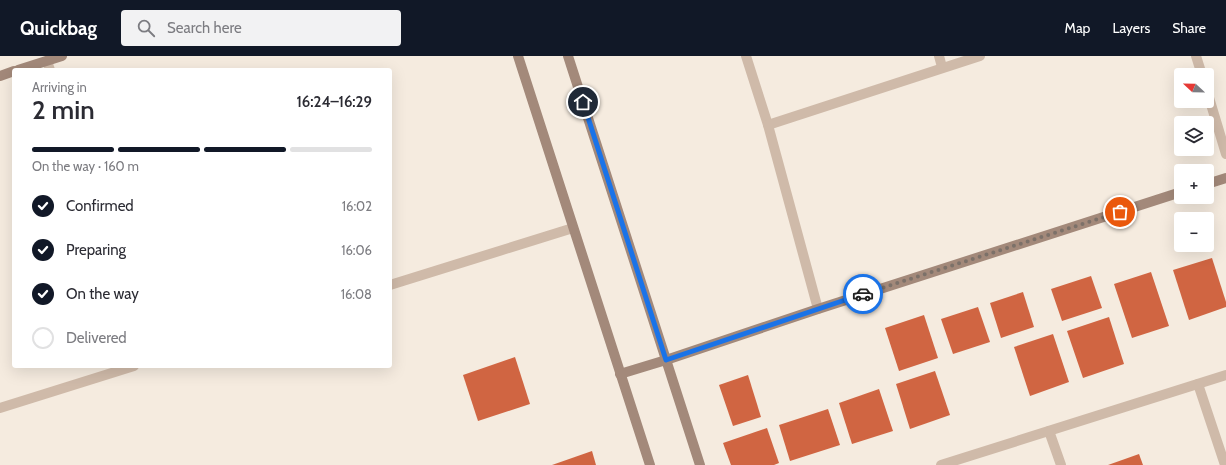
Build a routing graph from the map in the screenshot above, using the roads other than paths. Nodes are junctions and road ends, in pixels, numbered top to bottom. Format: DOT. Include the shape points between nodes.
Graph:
graph roads {
  1 [pos="62,56"];
  2 [pos="518,56"];
  3 [pos="568,56"];
  4 [pos="746,56"];
  5 [pos="939,56"];
  6 [pos="980,56"];
  7 [pos="1196,56"];
  8 [pos="49,65"];
  9 [pos="942,67"];
  10 [pos="30,68"];
  11 [pos="1200,68"];
  12 [pos="12,72"];
  13 [pos="0,76"];
  14 [pos="1212,108"];
  15 [pos="768,125"];
  16 [pos="1226,154"];
  17 [pos="1226,178"];
  18 [pos="1214,182"];
  19 [pos="1174,194"];
  20 [pos="573,228"];
  21 [pos="392,284"];
  22 [pos="818,309"];
  23 [pos="666,360"];
  24 [pos="128,368"];
  25 [pos="620,374"];
  26 [pos="1226,375"];
  27 [pos="1198,384"];
  28 [pos="0,408"];
  29 [pos="1049,431"];
  30 [pos="650,465"];
  31 [pos="700,465"];
  32 [pos="941,465"];
  33 [pos="1061,465"];
  34 [pos="1225,465"];
  1 -- 8 [label="street"];
  2 -- 20 [label="street"];
  3 -- 23 [label="street"];
  4 -- 15 [label="street"];
  5 -- 9 [label="street"];
  6 -- 9 [label="street"];
  7 -- 11 [label="street"];
  8 -- 10 [label="street"];
  9 -- 15 [label="street"];
  12 -- 13 [label="street"];
  14 -- 16 [label="street"];
  15 -- 22 [label="street"];
  17 -- 18 [label="street"];
  19 -- 22 [label="street"];
  20 -- 21 [label="street"];
  20 -- 25 [label="street"];
  22 -- 23 [label="street"];
  23 -- 25 [label="street"];
  23 -- 31 [label="street"];
  24 -- 28 [label="street"];
  25 -- 30 [label="street"];
  26 -- 27 [label="street"];
  27 -- 29 [label="street"];
  27 -- 34 [label="street"];
  29 -- 32 [label="street"];
  29 -- 33 [label="street"];
}
